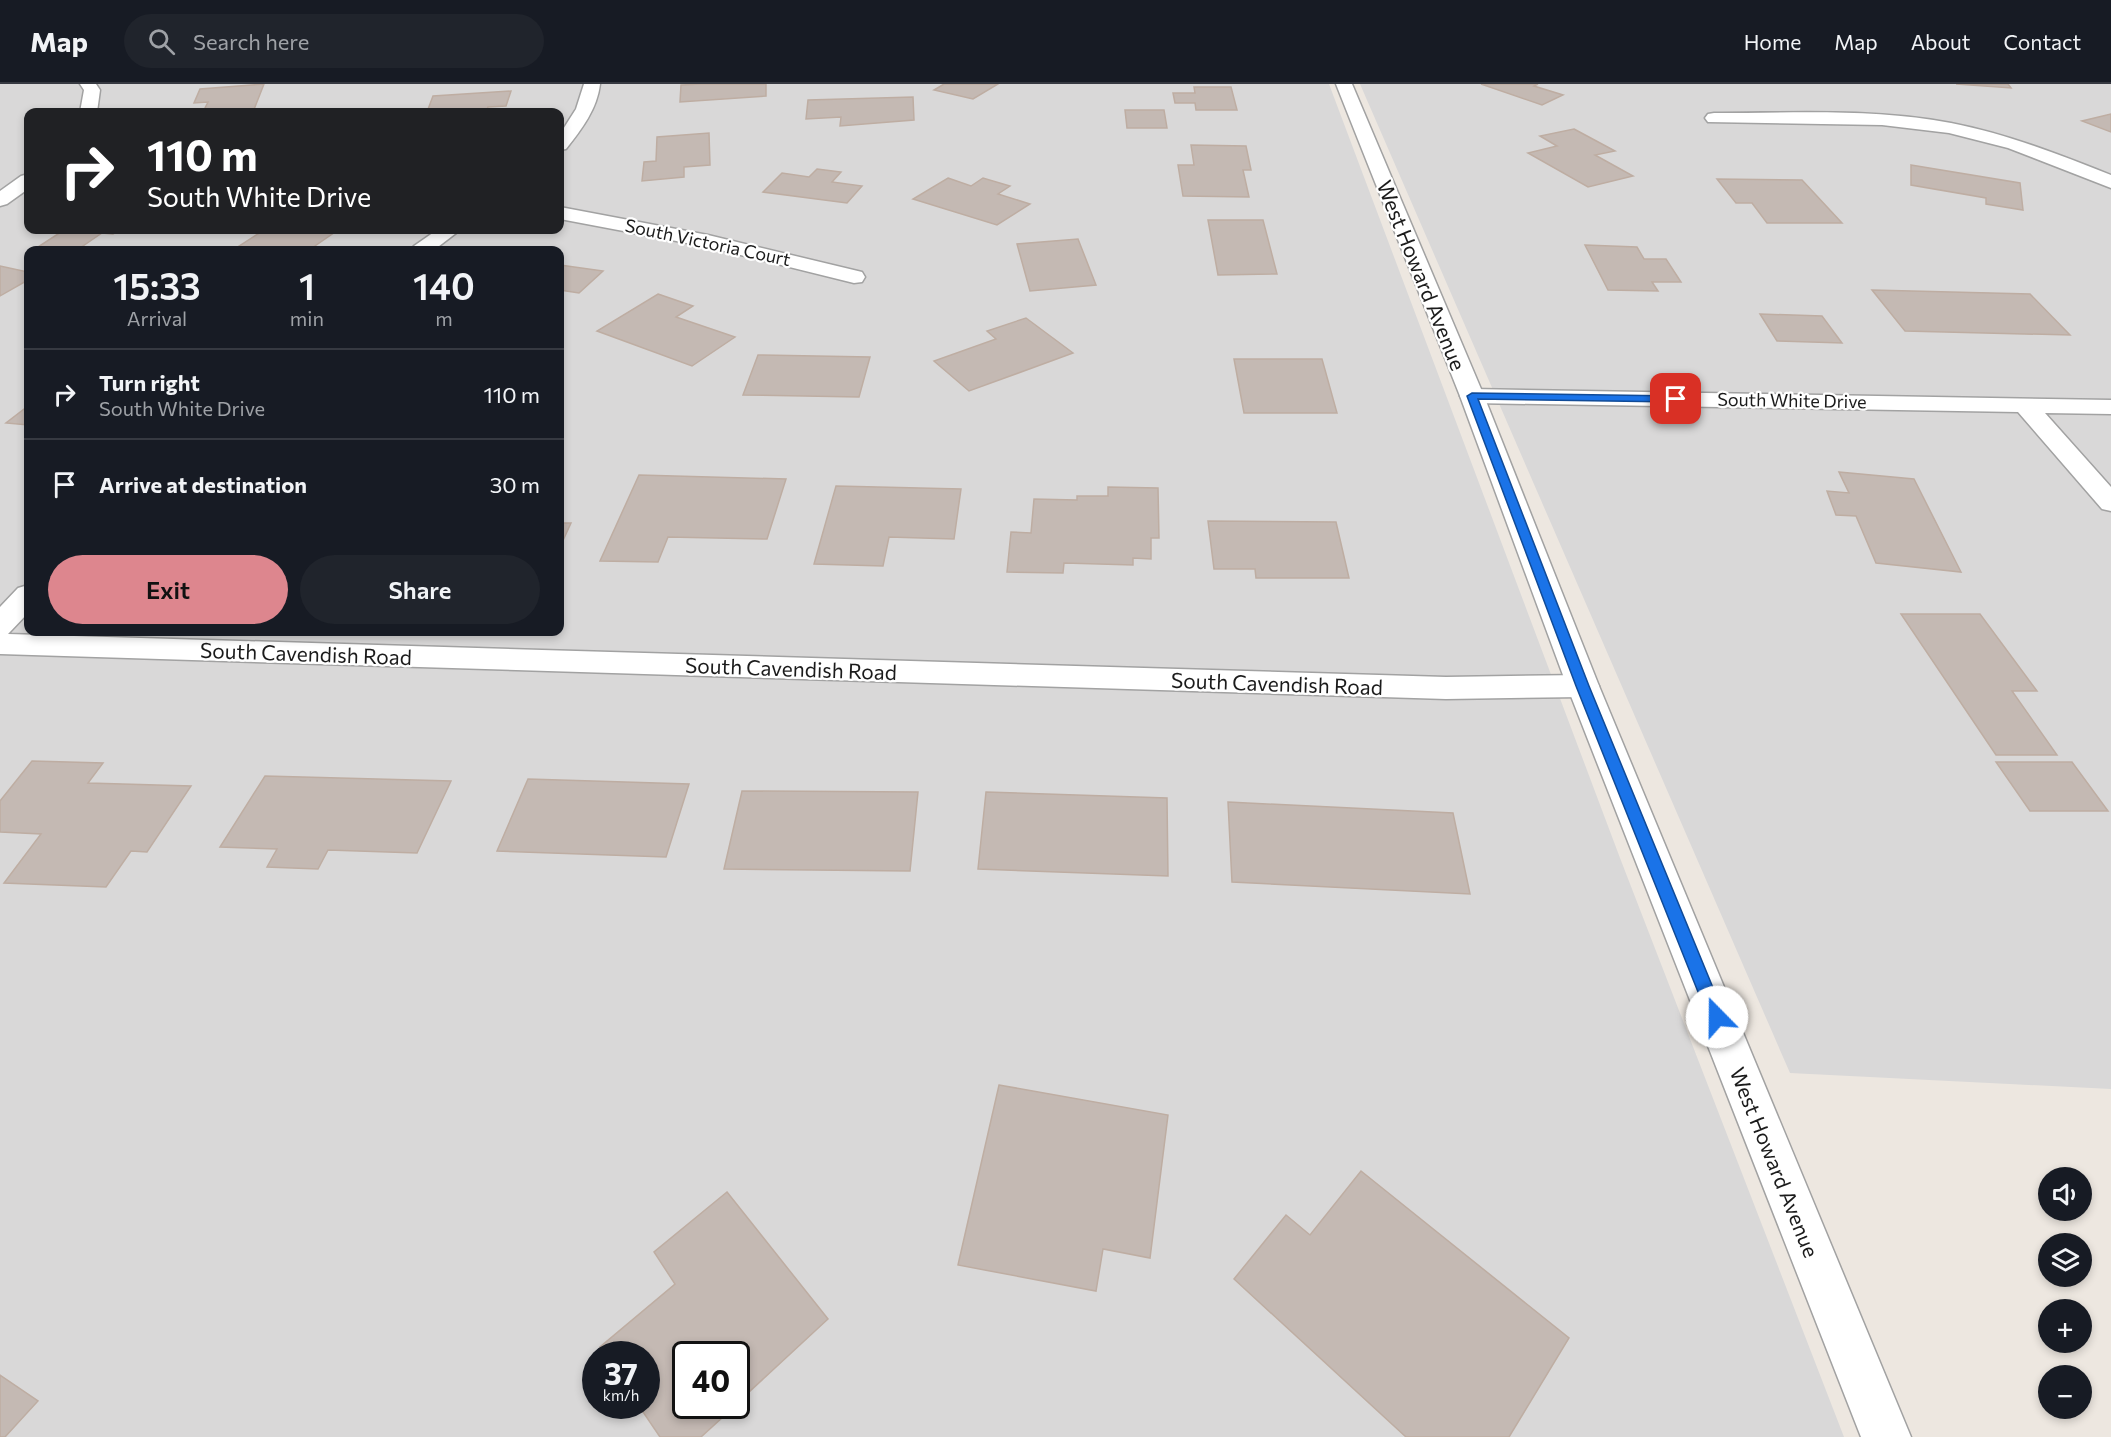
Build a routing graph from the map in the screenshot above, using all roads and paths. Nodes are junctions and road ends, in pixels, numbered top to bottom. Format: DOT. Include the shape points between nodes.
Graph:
graph roads {
  1 [pos="88,84"];
  2 [pos="592,84"];
  3 [pos="1344,84"];
  4 [pos="90,108"];
  5 [pos="1714,118"];
  6 [pos="564,140"];
  7 [pos="2111,182"];
  8 [pos="24,183"];
  9 [pos="0,200"];
  10 [pos="564,214"];
  11 [pos="444,234"];
  12 [pos="427,246"];
  13 [pos="854,277"];
  14 [pos="1472,396"];
  15 [pos="2025,405"];
  16 [pos="2111,407"];
  17 [pos="2111,503"];
  18 [pos="24,599"];
  19 [pos="0,626"];
  20 [pos="0,644"];
  21 [pos="1583,686"];
  22 [pos="1886,1437"];
  1 -- 4 [label="street" via="92,90"];
  2 -- 6 [label="street" via="576,124"];
  3 -- 14 [label="street, West Howard Avenue"];
  5 -- 7 [label="street" via="1877,120 1961,130 2014,144"];
  8 -- 9 [label="street"];
  10 -- 13 [label="street, South Victoria Court" via="767,253"];
  11 -- 12 [label="street"];
  14 -- 15 [label="street, South White Drive"];
  14 -- 21 [label="street, West Howard Avenue"];
  15 -- 16 [label="street, South White Drive"];
  15 -- 17 [label="street"];
  18 -- 19 [label="street"];
  20 -- 21 [label="street, South Cavendish Road" via="1446,688"];
  21 -- 22 [label="street, West Howard Avenue"];
}
